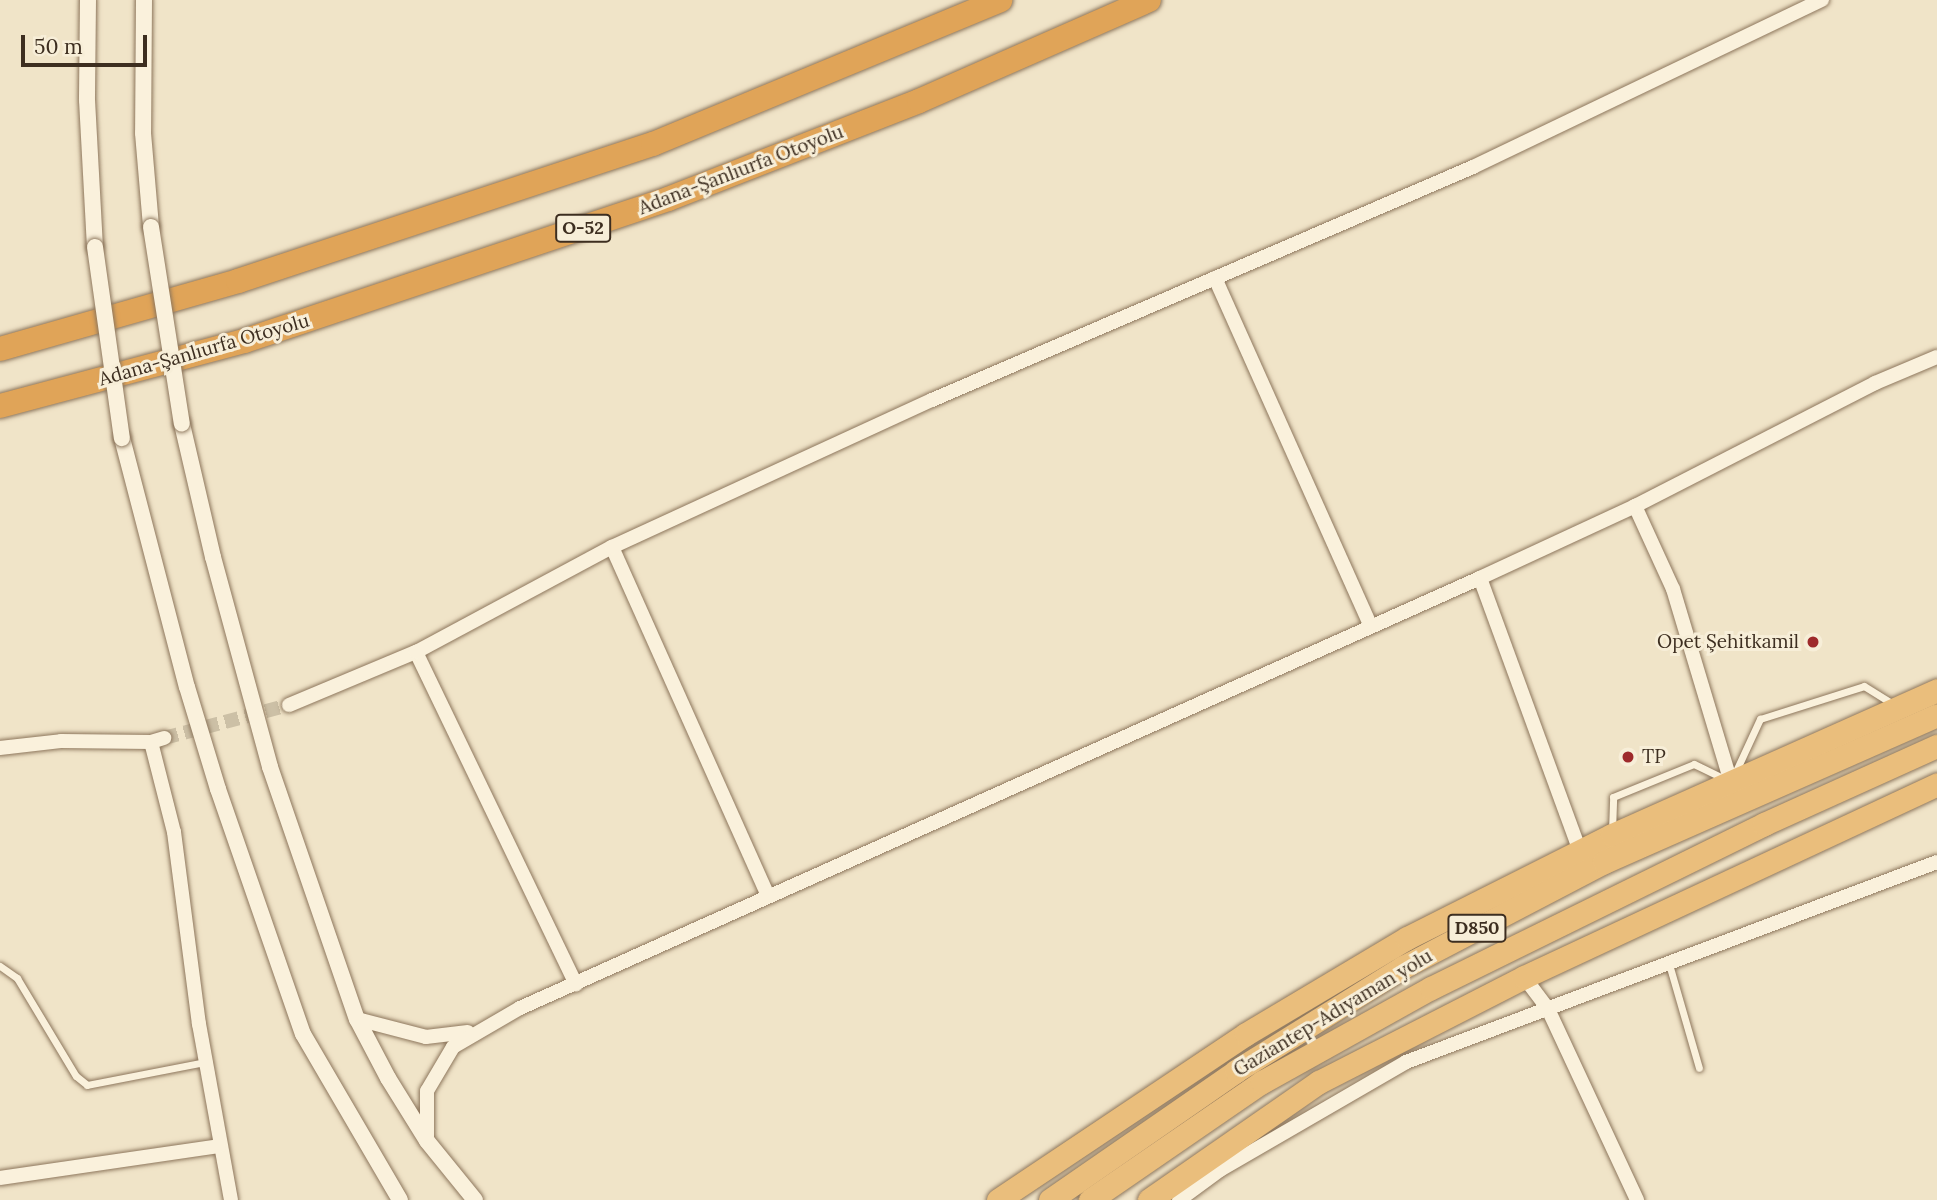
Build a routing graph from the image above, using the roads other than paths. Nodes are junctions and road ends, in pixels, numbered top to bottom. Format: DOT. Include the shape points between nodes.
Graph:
graph roads {
  1 [pos="88,0"];
  2 [pos="144,0"];
  3 [pos="1000,0"];
  4 [pos="1149,0"];
  5 [pos="1822,0"];
  6 [pos="1216,278"];
  7 [pos="0,349"];
  8 [pos="1937,357"];
  9 [pos="0,406"];
  10 [pos="1635,506"];
  11 [pos="612,547"];
  12 [pos="1480,578"];
  13 [pos="1371,626"];
  14 [pos="416,652"];
  15 [pos="1937,690"];
  16 [pos="289,705"];
  17 [pos="1899,707"];
  18 [pos="1937,715"];
  19 [pos="1937,746"];
  20 [pos="0,748"];
  21 [pos="1731,782"];
  22 [pos="1937,783"];
  23 [pos="1612,835"];
  24 [pos="1580,851"];
  25 [pos="1937,862"];
  26 [pos="768,896"];
  27 [pos="1669,964"];
  28 [pos="0,966"];
  29 [pos="1524,976"];
  30 [pos="576,984"];
  31 [pos="1548,1009"];
  32 [pos="357,1019"];
  33 [pos="479,1030"];
  34 [pos="205,1062"];
  35 [pos="1699,1068"];
  36 [pos="427,1141"];
  37 [pos="219,1146"];
  38 [pos="0,1178"];
  39 [pos="231,1200"];
  40 [pos="400,1200"];
  41 [pos="475,1200"];
  42 [pos="998,1200"];
  43 [pos="1050,1200"];
  44 [pos="1090,1200"];
  45 [pos="1149,1200"];
  46 [pos="1179,1200"];
  47 [pos="1637,1200"];
  1 -- 40 [label="street, bridge" via="87,100 95,247 122,438 187,687 303,1034"];
  2 -- 32 [label="street, bridge" via="143,133 151,228 182,425 270,767"];
  3 -- 7 [label="highway" via="653,144 238,281"];
  4 -- 9 [label="highway, Adana-Şanlıurfa Otoyolu / O-52" via="919,101 668,200 244,341"];
  5 -- 6 [label="street" via="1473,167"];
  6 -- 11 [label="street" via="932,400"];
  6 -- 13 [label="street"];
  8 -- 10 [label="street" via="1812,414"];
  10 -- 12 [label="street"];
  10 -- 21 [label="street" via="1674,589"];
  11 -- 14 [label="street"];
  11 -- 26 [label="street"];
  12 -- 13 [label="street"];
  12 -- 24 [label="street"];
  13 -- 26 [label="street"];
  14 -- 16 [label="street"];
  14 -- 30 [label="street"];
  15 -- 17 [label="highway"];
  17 -- 21 [label="highway"];
  17 -- 21 [label="lane" via="1864,687 1760,719"];
  18 -- 43 [label="highway, Gaziantep-Adıyaman yolu / D850" via="1604,862 1403,967 1236,1071"];
  19 -- 44 [label="highway, Gaziantep-Adıyaman yolu / D850" via="1740,835 1431,988 1262,1082"];
  20 -- 34 [label="street" via="61,741 158,740"];
  21 -- 23 [label="highway"];
  21 -- 23 [label="lane" via="1694,764 1613,797"];
  22 -- 29 [label="highway"];
  23 -- 24 [label="highway"];
  24 -- 42 [label="highway" via="1407,938 1257,1027"];
  25 -- 27 [label="street"];
  26 -- 30 [label="street"];
  27 -- 31 [label="street"];
  27 -- 35 [label="lane"];
  28 -- 34 [label="lane" via="17,978 76,1076 88,1085"];
  29 -- 31 [label="street"];
  29 -- 45 [label="highway" via="1319,1082"];
  30 -- 33 [label="street"];
  31 -- 46 [label="street" via="1406,1062 1220,1170"];
  31 -- 47 [label="street"];
  32 -- 33 [label="street" via="426,1037"];
  32 -- 36 [label="street"];
  33 -- 36 [label="street" via="453,1046 427,1091"];
  34 -- 37 [label="street"];
  36 -- 41 [label="street"];
  37 -- 38 [label="street"];
  37 -- 39 [label="street"];
}
